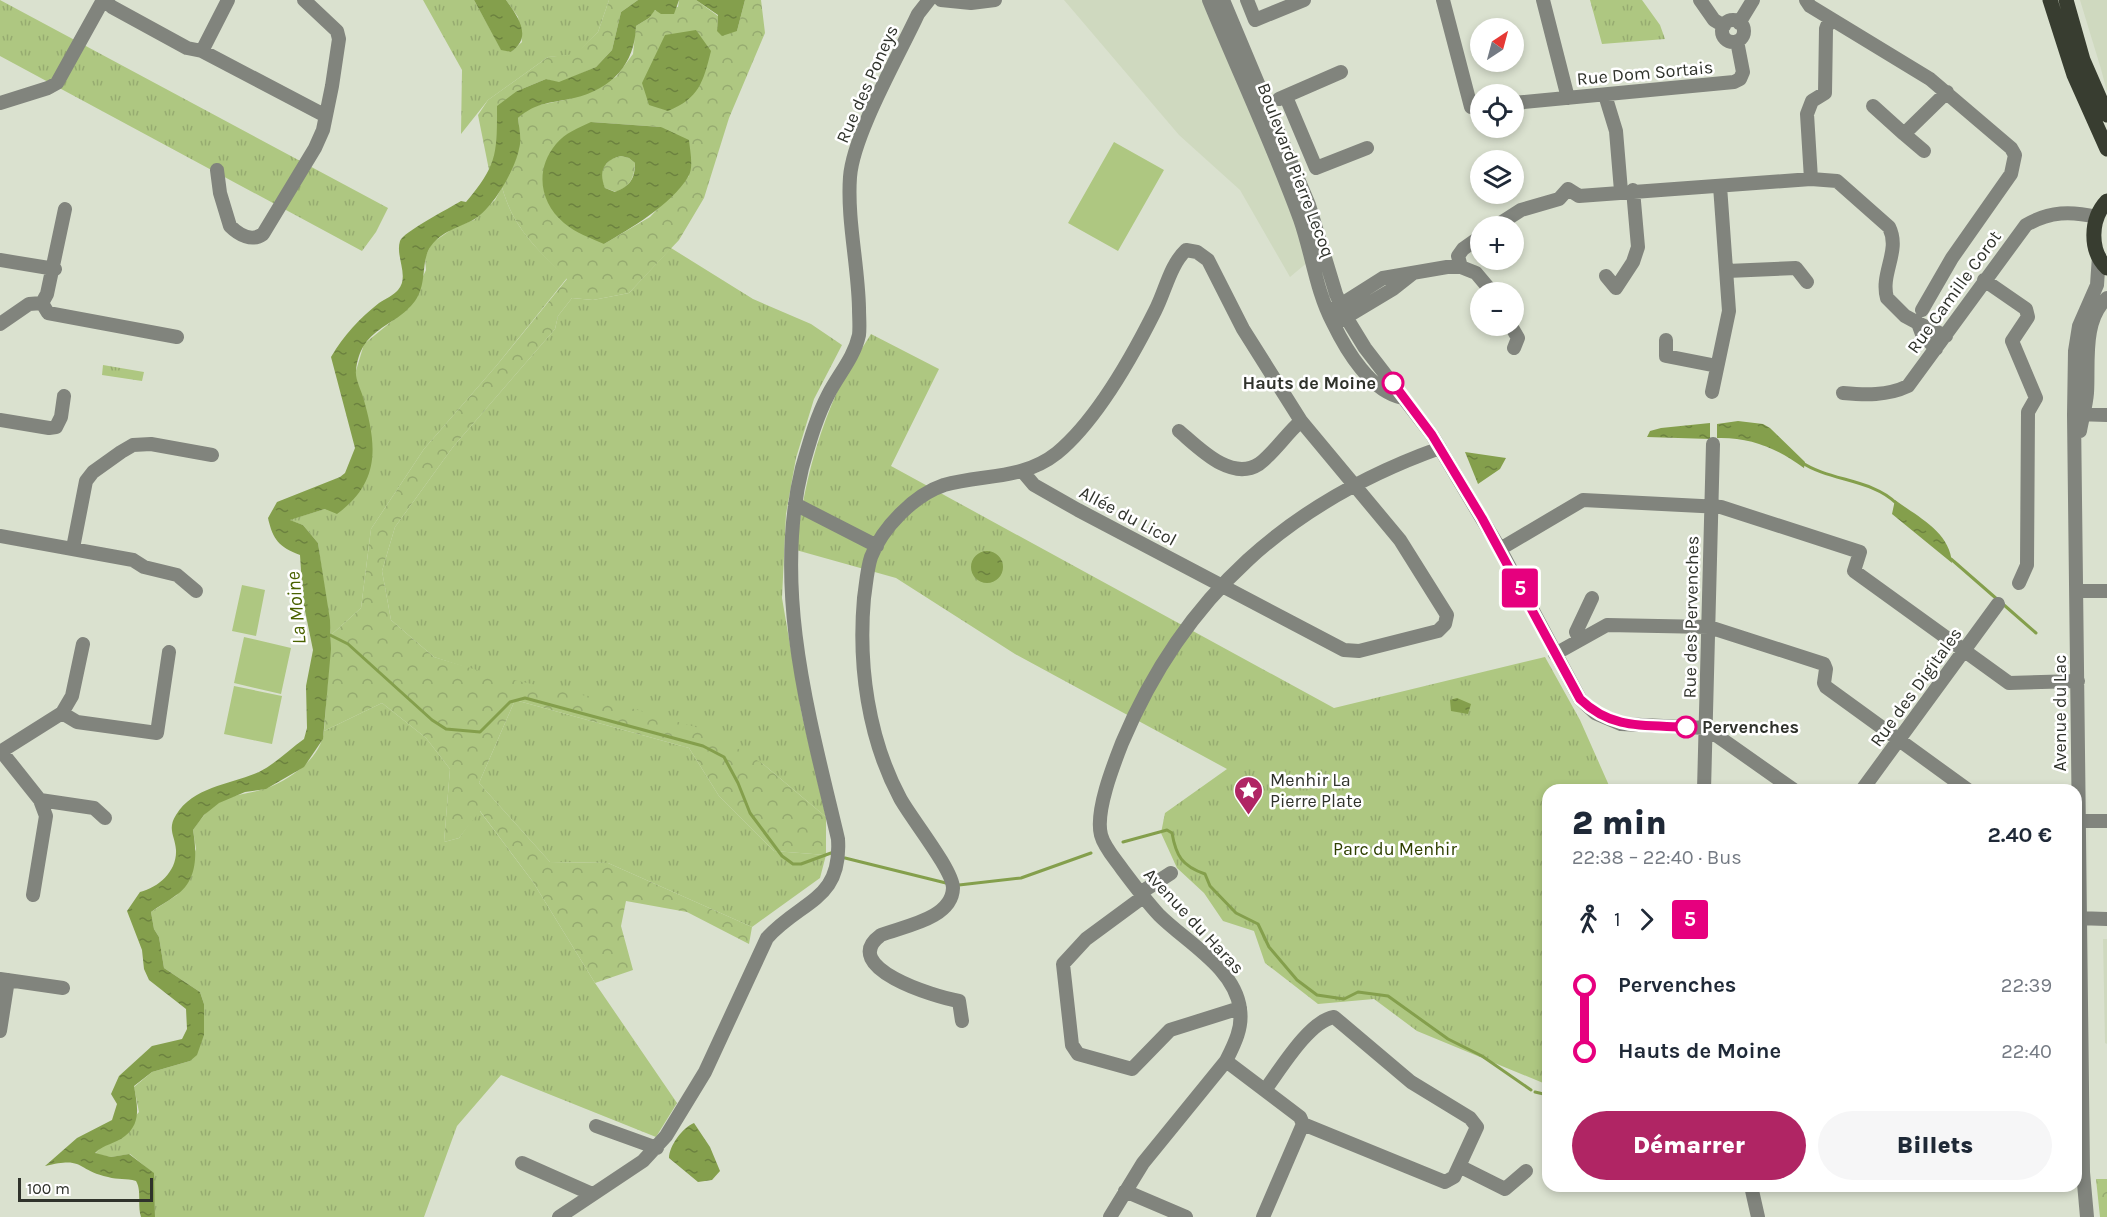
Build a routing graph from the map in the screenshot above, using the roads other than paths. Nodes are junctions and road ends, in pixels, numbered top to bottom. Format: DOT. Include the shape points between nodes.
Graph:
graph roads {
  1 [pos="103,0"];
  2 [pos="228,0"];
  3 [pos="304,0"];
  4 [pos="928,0"];
  5 [pos="941,0"];
  6 [pos="995,0"];
  7 [pos="1209,0"];
  8 [pos="1223,0"];
  9 [pos="1247,0"];
  10 [pos="1304,0"];
  11 [pos="1443,0"];
  12 [pos="1543,0"];
  13 [pos="1700,0"];
  14 [pos="1752,0"];
  15 [pos="1806,0"];
  16 [pos="2050,0"];
  17 [pos="2061,0"];
  18 [pos="2066,0"];
  19 [pos="1830,18"];
  20 [pos="1739,23"];
  21 [pos="1724,26"];
  22 [pos="1737,41"];
  23 [pos="202,51"];
  24 [pos="2083,60"];
  25 [pos="1341,72"];
  26 [pos="1470,88"];
  27 [pos="1947,92"];
  28 [pos="1605,95"];
  29 [pos="1286,97"];
  30 [pos="1568,98"];
  31 [pos="1524,102"];
  32 [pos="0,103"];
  33 [pos="1873,106"];
  34 [pos="1261,107"];
  35 [pos="324,115"];
  36 [pos="2107,115"];
  37 [pos="1904,134"];
  38 [pos="1367,148"];
  39 [pos="2107,149"];
  40 [pos="1924,151"];
  41 [pos="217,170"];
  42 [pos="1811,179"];
  43 [pos="1720,186"];
  44 [pos="1627,191"];
  45 [pos="2107,201"];
  46 [pos="65,209"];
  47 [pos="1512,216"];
  48 [pos="2097,217"];
  49 [pos="1470,244"];
  50 [pos="0,260"];
  51 [pos="2103,262"];
  52 [pos="1461,267"];
  53 [pos="55,269"];
  54 [pos="1727,271"];
  55 [pos="1606,276"];
  56 [pos="1984,280"];
  57 [pos="1484,282"];
  58 [pos="1808,282"];
  59 [pos="2107,298"];
  60 [pos="42,303"];
  61 [pos="1343,311"];
  62 [pos="1920,317"];
  63 [pos="1330,319"];
  64 [pos="0,324"];
  65 [pos="1517,336"];
  66 [pos="1946,336"];
  67 [pos="177,337"];
  68 [pos="1666,340"];
  69 [pos="1514,348"];
  70 [pos="1936,349"];
  71 [pos="1718,366"];
  72 [pos="1712,392"];
  73 [pos="1843,393"];
  74 [pos="64,396"];
  75 [pos="1403,398"];
  76 [pos="2078,414"];
  77 [pos="2107,415"];
  78 [pos="0,420"];
  79 [pos="1301,421"];
  80 [pos="1179,431"];
  81 [pos="1713,444"];
  82 [pos="1440,448"];
  83 [pos="212,455"];
  84 [pos="1023,472"];
  85 [pos="1355,486"];
  86 [pos="795,504"];
  87 [pos="1711,506"];
  88 [pos="0,536"];
  89 [pos="877,546"];
  90 [pos="73,548"];
  91 [pos="1500,549"];
  92 [pos="2019,583"];
  93 [pos="1222,584"];
  94 [pos="196,591"];
  95 [pos="2078,591"];
  96 [pos="2107,591"];
  97 [pos="1592,598"];
  98 [pos="1998,604"];
  99 [pos="1709,627"];
  100 [pos="1580,640"];
  101 [pos="83,644"];
  102 [pos="1964,651"];
  103 [pos="169,652"];
  104 [pos="1555,654"];
  105 [pos="2078,681"];
  106 [pos="62,713"];
  107 [pos="1706,728"];
  108 [pos="1899,740"];
  109 [pos="1,752"];
  110 [pos="1704,784"];
  111 [pos="1785,784"];
  112 [pos="1866,784"];
  113 [pos="1960,784"];
  114 [pos="2078,784"];
  115 [pos="40,800"];
  116 [pos="105,818"];
  117 [pos="2082,821"];
  118 [pos="2107,821"];
  119 [pos="1171,873"];
  120 [pos="33,895"];
  121 [pos="1141,895"];
  122 [pos="2082,918"];
  123 [pos="2107,919"];
  124 [pos="4,979"];
  125 [pos="63,988"];
  126 [pos="1240,1008"];
  127 [pos="962,1021"];
  128 [pos="0,1031"];
  129 [pos="1226,1061"];
  130 [pos="1266,1090"];
  131 [pos="1303,1124"];
  132 [pos="596,1126"];
  133 [pos="2082,1144"];
  134 [pos="657,1148"];
  135 [pos="522,1163"];
  136 [pos="1459,1166"];
  137 [pos="1526,1171"];
  138 [pos="1125,1191"];
  139 [pos="1752,1192"];
  140 [pos="592,1194"];
  141 [pos="559,1217"];
  142 [pos="1110,1217"];
  143 [pos="1186,1217"];
  144 [pos="1263,1217"];
  145 [pos="1758,1217"];
  146 [pos="2087,1217"];
  1 -- 23 [label="street" via="187,48"];
  1 -- 32 [label="street" via="57,83"];
  2 -- 23 [label="street"];
  3 -- 35 [label="street" via="338,31 332,86"];
  4 -- 86 [label="street, Rue des Poneys" via="858,142 850,175 850,204 859,333 854,352 816,424"];
  5 -- 6 [label="street"];
  7 -- 34 [label="street, Boulevard Pierre Lecoq"];
  8 -- 34 [label="street, Boulevard Pierre Lecoq"];
  9 -- 10 [label="street" via="1255,20"];
  11 -- 26 [label="street"];
  12 -- 30 [label="street"];
  13 -- 21 [label="street" via="1714,20"];
  14 -- 20 [label="street"];
  15 -- 19 [label="street"];
  16 -- 39 [label="main road" via="2074,75"];
  17 -- 24 [label="street"];
  18 -- 24 [label="main road"];
  19 -- 27 [label="street"];
  19 -- 42 [label="street" via="1826,29 1825,93 1812,101 1807,114"];
  20 -- 21 [label="street" via="1733,21"];
  20 -- 22 [label="street" via="1743,31"];
  21 -- 22 [label="street" via="1725,38"];
  22 -- 28 [label="street, Rue Dom Sortais" via="1743,72 1734,82"];
  23 -- 35 [label="street"];
  24 -- 36 [label="main road"];
  25 -- 29 [label="street"];
  27 -- 37 [label="street"];
  27 -- 62 [label="street" via="2011,148 2014,166 1928,296"];
  28 -- 30 [label="street, Rue Dom Sortais"];
  28 -- 44 [label="street"];
  29 -- 34 [label="street"];
  29 -- 38 [label="street" via="1316,168"];
  30 -- 31 [label="street, Rue Dom Sortais"];
  33 -- 37 [label="street"];
  34 -- 61 [label="street, Boulevard Pierre Lecoq" via="1309,205"];
  34 -- 63 [label="street, Boulevard Pierre Lecoq"];
  35 -- 41 [label="street" via="323,130 305,166 268,227 257,238 249,238 230,226"];
  37 -- 40 [label="street"];
  42 -- 43 [label="street"];
  42 -- 62 [label="street" via="1837,181 1889,226 1894,247 1886,277 1887,298 1905,316"];
  43 -- 44 [label="street"];
  43 -- 54 [label="street"];
  44 -- 47 [label="street" via="1579,196 1568,189 1559,199"];
  44 -- 55 [label="street" via="1638,248 1634,262 1616,288"];
  45 -- 48 [label="main road"];
  46 -- 53 [label="street"];
  48 -- 51 [label="main road" via="2093,234"];
  48 -- 56 [label="street, Rue Camille Corot" via="2066,212 2037,219 2019,231"];
  49 -- 52 [label="street" via="1458,256"];
  50 -- 53 [label="street"];
  51 -- 76 [label="street, Avenue du Lac" via="2074,351"];
  52 -- 57 [label="street" via="1476,273"];
  52 -- 61 [label="street" via="1413,273"];
  53 -- 60 [label="street"];
  54 -- 58 [label="street" via="1796,268"];
  54 -- 71 [label="street" via="1729,311"];
  56 -- 66 [label="street, Rue Camille Corot"];
  56 -- 92 [label="street" via="2026,309 2028,317 2012,341 2036,398 2028,412 2027,565"];
  59 -- 76 [label="street, Avenue du Lac" via="2091,330"];
  60 -- 64 [label="street" via="29,304"];
  60 -- 67 [label="street" via="48,314"];
  61 -- 63 [label="street"];
  61 -- 75 [label="street, Boulevard Pierre Lecoq"];
  62 -- 66 [label="street"];
  62 -- 70 [label="street" via="1922,334"];
  63 -- 75 [label="street, Boulevard Pierre Lecoq" via="1346,347 1376,382"];
  65 -- 69 [label="street"];
  66 -- 70 [label="street, Rue Camille Corot"];
  68 -- 71 [label="street" via="1666,356"];
  70 -- 73 [label="street, Rue Camille Corot" via="1908,386 1868,395"];
  71 -- 72 [label="street"];
  74 -- 78 [label="street" via="56,427"];
  75 -- 82 [label="street, Boulevard Pierre Lecoq"];
  76 -- 77 [label="street"];
  76 -- 95 [label="street, Avenue du Lac"];
  79 -- 80 [label="street" via="1259,464 1240,469 1210,457"];
  79 -- 84 [label="street" via="1243,329 1208,260 1186,250 1179,256 1132,353 1081,428 1055,454"];
  79 -- 85 [label="street"];
  81 -- 87 [label="street, Rue des Pervenches"];
  82 -- 85 [label="street, Avenue du Haras"];
  82 -- 91 [label="street, Boulevard Pierre Lecoq"];
  83 -- 90 [label="street" via="151,444 133,445 121,452 86,481"];
  84 -- 89 [label="street" via="943,486 924,495 904,511"];
  84 -- 93 [label="street, Allée du Licol" via="1034,485"];
  85 -- 93 [label="street, Avenue du Haras" via="1280,533"];
  85 -- 93 [label="street, Allée du Licol" via="1400,540 1432,588 1447,615 1438,631 1359,651 1344,650"];
  86 -- 89 [label="street"];
  86 -- 134 [label="street, Rue des Poneys" via="791,562 800,664 840,861 834,880 822,895 782,921 767,938 705,1072"];
  87 -- 91 [label="street" via="1583,500"];
  87 -- 99 [label="street, Rue des Pervenches"];
  87 -- 102 [label="street" via="1860,552 1854,571"];
  88 -- 90 [label="street"];
  89 -- 127 [label="street" via="871,558 862,626 868,703 898,795 947,869 953,888 949,903 940,911 881,934 869,948 869,955 883,972 941,998 959,1001"];
  90 -- 94 [label="street" via="133,560 144,567 177,575"];
  91 -- 104 [label="street, Boulevard Pierre Lecoq"];
  93 -- 121 [label="street, Avenue du Haras" via="1196,613 1139,702 1108,784 1100,820 1101,838"];
  95 -- 96 [label="street"];
  95 -- 105 [label="street, Avenue du Lac"];
  97 -- 100 [label="street" via="1576,633"];
  98 -- 102 [label="street, Rue des Digitales"];
  99 -- 100 [label="street" via="1607,625"];
  99 -- 107 [label="street, Rue des Pervenches"];
  99 -- 108 [label="street" via="1824,664 1826,687"];
  100 -- 104 [label="street"];
  101 -- 106 [label="street" via="72,696"];
  102 -- 105 [label="street" via="2009,683"];
  102 -- 108 [label="street, Rue des Digitales"];
  103 -- 106 [label="street" via="157,733 77,722"];
  104 -- 107 [label="street, Boulevard Pierre Lecoq" via="1580,699 1609,720 1621,724"];
  105 -- 114 [label="street, Avenue du Lac"];
  106 -- 109 [label="street"];
  107 -- 110 [label="street, Rue des Pervenches"];
  107 -- 111 [label="street"];
  108 -- 112 [label="street, Rue des Digitales"];
  108 -- 113 [label="street"];
  109 -- 115 [label="street"];
  115 -- 116 [label="street" via="93,808"];
  115 -- 120 [label="street" via="46,816"];
  117 -- 118 [label="street"];
  119 -- 121 [label="street"];
  121 -- 126 [label="street, Avenue du Haras" via="1219,969 1233,987"];
  121 -- 126 [label="street" via="1086,939 1063,964 1072,1045 1078,1053 1132,1069 1170,1030"];
  122 -- 123 [label="street"];
  124 -- 125 [label="street"];
  124 -- 128 [label="street"];
  126 -- 129 [label="street" via="1239,1028"];
  129 -- 130 [label="street"];
  129 -- 138 [label="street" via="1165,1134"];
  130 -- 131 [label="street" via="1300,1117"];
  130 -- 136 [label="street" via="1298,1046 1324,1019 1334,1017 1411,1082 1470,1118 1477,1127"];
  131 -- 136 [label="street" via="1444,1182 1454,1177"];
  131 -- 144 [label="street"];
  132 -- 134 [label="street"];
  133 -- 146 [label="street, Avenue du Lac"];
  134 -- 140 [label="street, Rue des Poneys"];
  135 -- 140 [label="street"];
  136 -- 137 [label="street" via="1505,1189"];
  138 -- 142 [label="street"];
  138 -- 143 [label="street"];
  139 -- 145 [label="street"];
  140 -- 141 [label="street, Rue des Poneys"];
}
